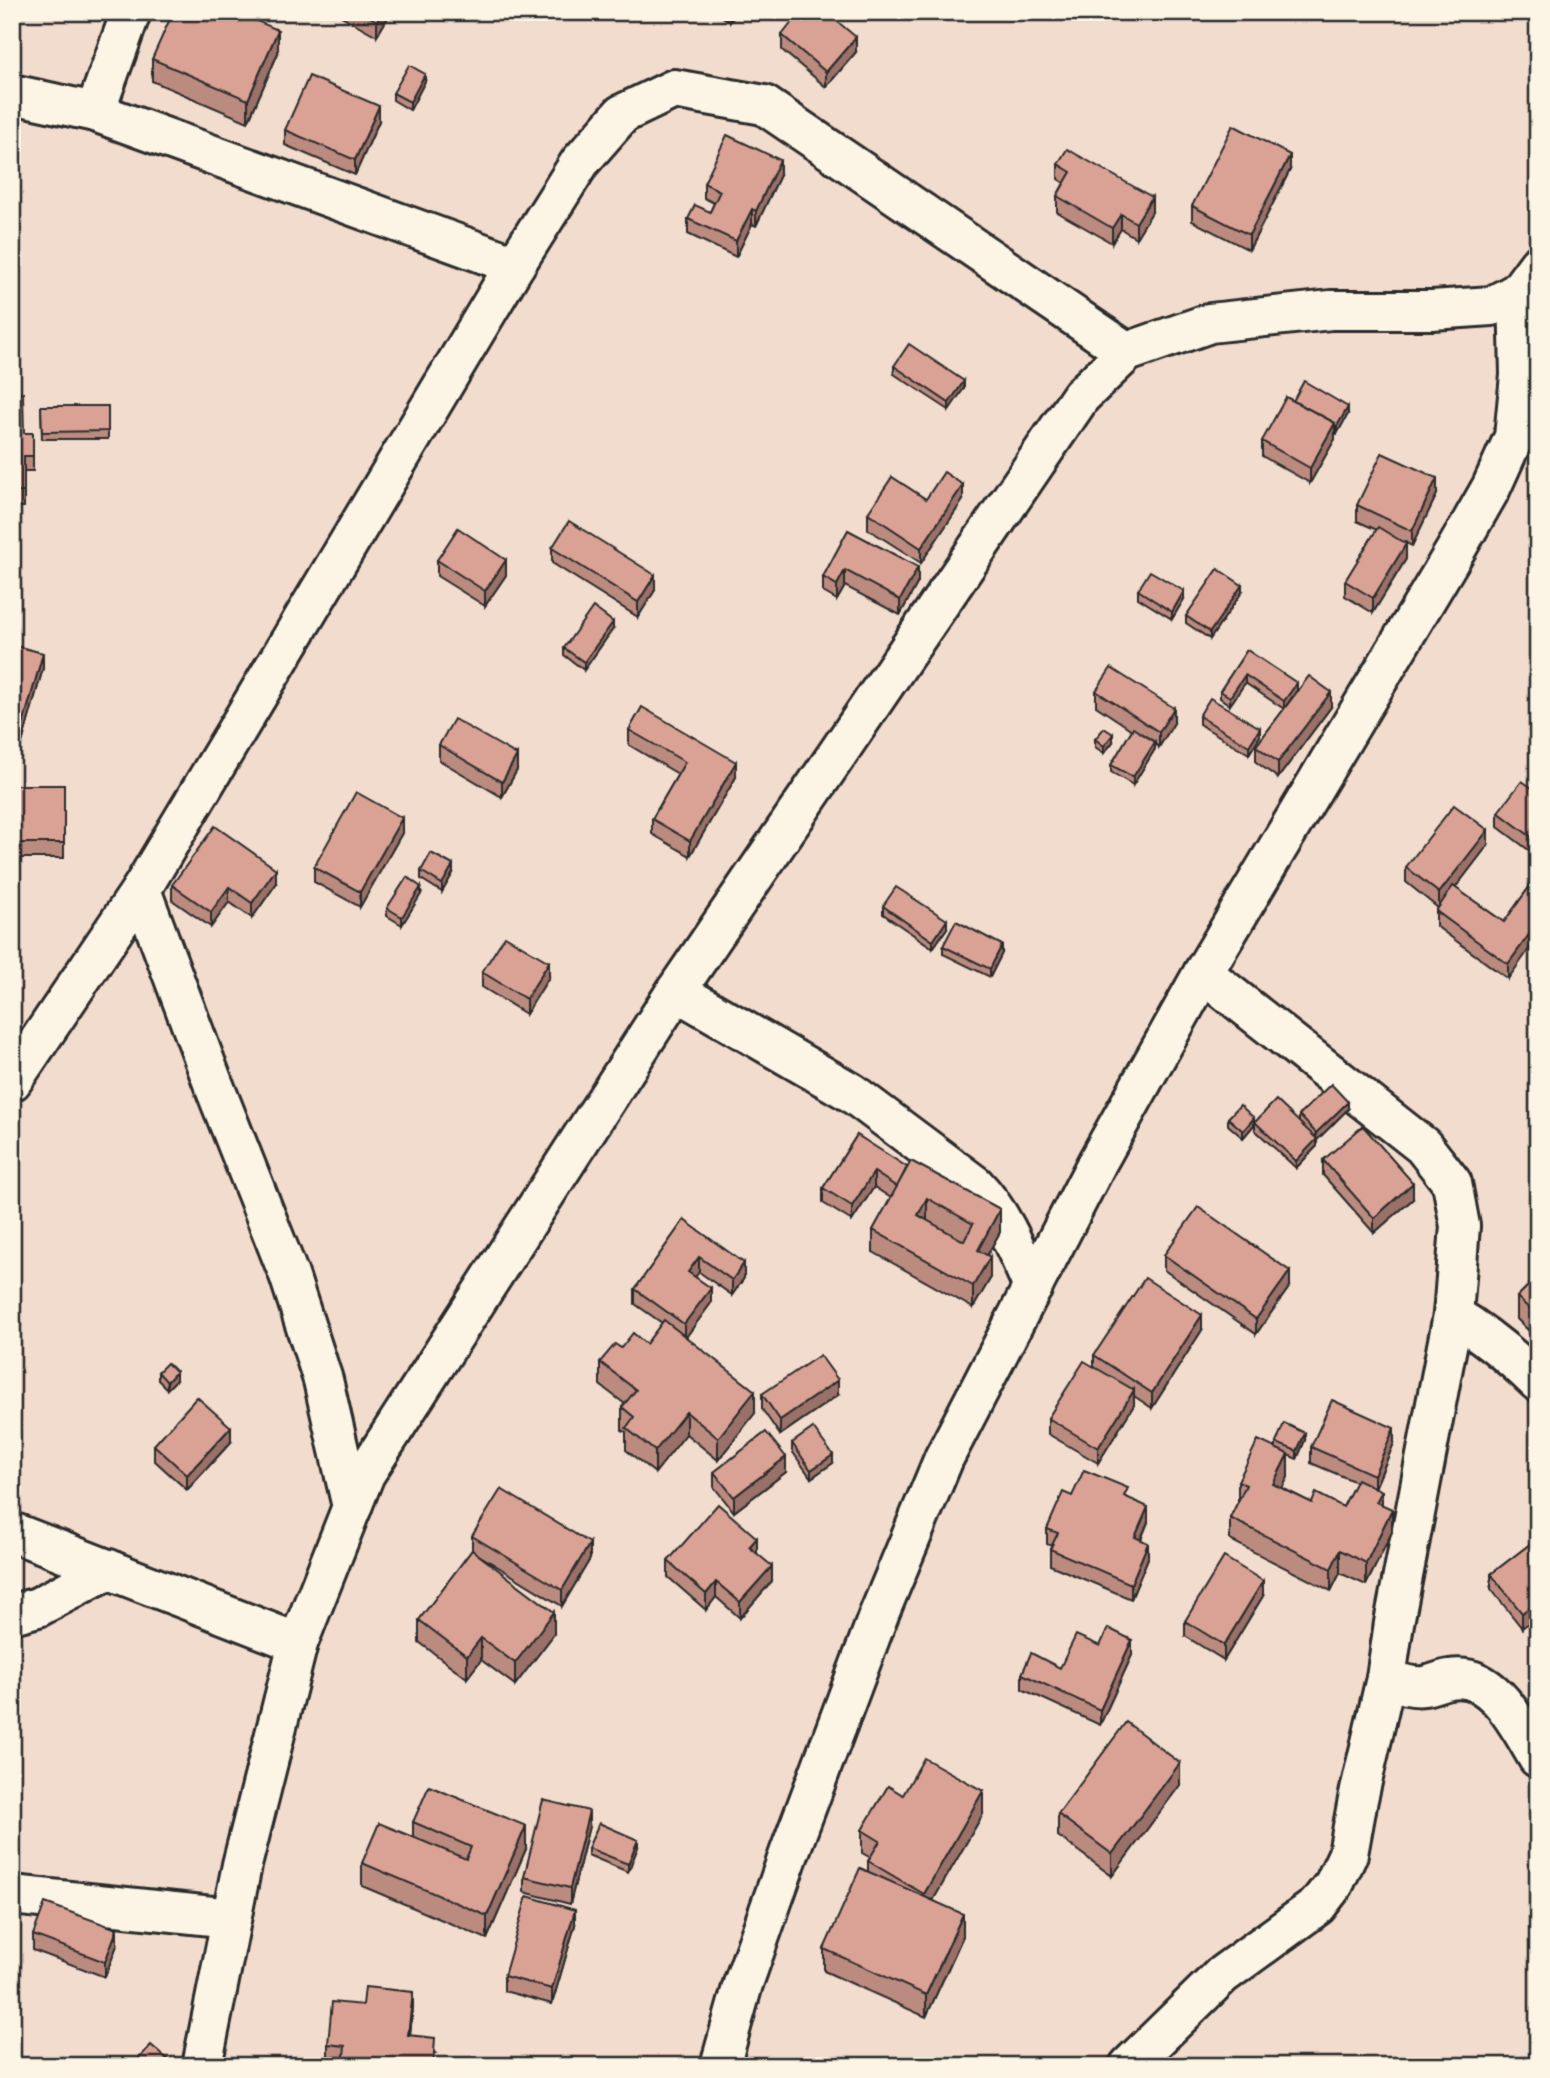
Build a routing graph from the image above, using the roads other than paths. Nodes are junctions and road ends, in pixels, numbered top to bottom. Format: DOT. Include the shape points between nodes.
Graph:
graph roads {
  1 [pos="131,12"];
  2 [pos="12,93"];
  3 [pos="95,112"];
  4 [pos="515,265"];
  5 [pos="1528,279"];
  6 [pos="1127,352"];
  7 [pos="141,890"];
  8 [pos="1203,973"];
  9 [pos="676,990"];
  10 [pos="12,1081"];
  11 [pos="1033,1287"];
  12 [pos="1453,1315"];
  13 [pos="1538,1382"];
  14 [pos="352,1507"];
  15 [pos="12,1532"];
  16 [pos="109,1569"];
  17 [pos="12,1614"];
  18 [pos="298,1643"];
  19 [pos="1386,1678"];
  20 [pos="1538,1758"];
  21 [pos="12,1895"];
  22 [pos="231,1918"];
  23 [pos="202,2066"];
  24 [pos="720,2066"];
  25 [pos="1129,2066"];
  1 -- 3 [label="street"];
  2 -- 3 [label="street"];
  3 -- 4 [label="street"];
  4 -- 6 [label="street" via="580,162 622,114 674,89 764,105"];
  4 -- 7 [label="street"];
  5 -- 6 [label="street" via="1492,306 1331,310 1210,323"];
  5 -- 8 [label="street" via="1514,437 1491,488"];
  6 -- 9 [label="street" via="1081,396"];
  7 -- 10 [label="street"];
  7 -- 14 [label="street" via="289,1275 323,1380"];
  8 -- 11 [label="street"];
  8 -- 12 [label="street" via="1423,1146 1452,1182 1460,1226"];
  9 -- 11 [label="street" via="852,1093 975,1185 1004,1223"];
  9 -- 14 [label="street" via="365,1474"];
  11 -- 24 [label="street" via="944,1458 879,1614 781,1875"];
  12 -- 13 [label="street"];
  12 -- 19 [label="street"];
  14 -- 18 [label="street"];
  15 -- 16 [label="street"];
  16 -- 17 [label="street" via="38,1607"];
  16 -- 18 [label="street"];
  18 -- 22 [label="street"];
  19 -- 20 [label="street" via="1409,1686 1469,1679 1488,1689 1510,1712"];
  19 -- 25 [label="street" via="1348,1854 1334,1884 1317,1906 1222,1975"];
  21 -- 22 [label="street"];
  22 -- 23 [label="street"];
}
